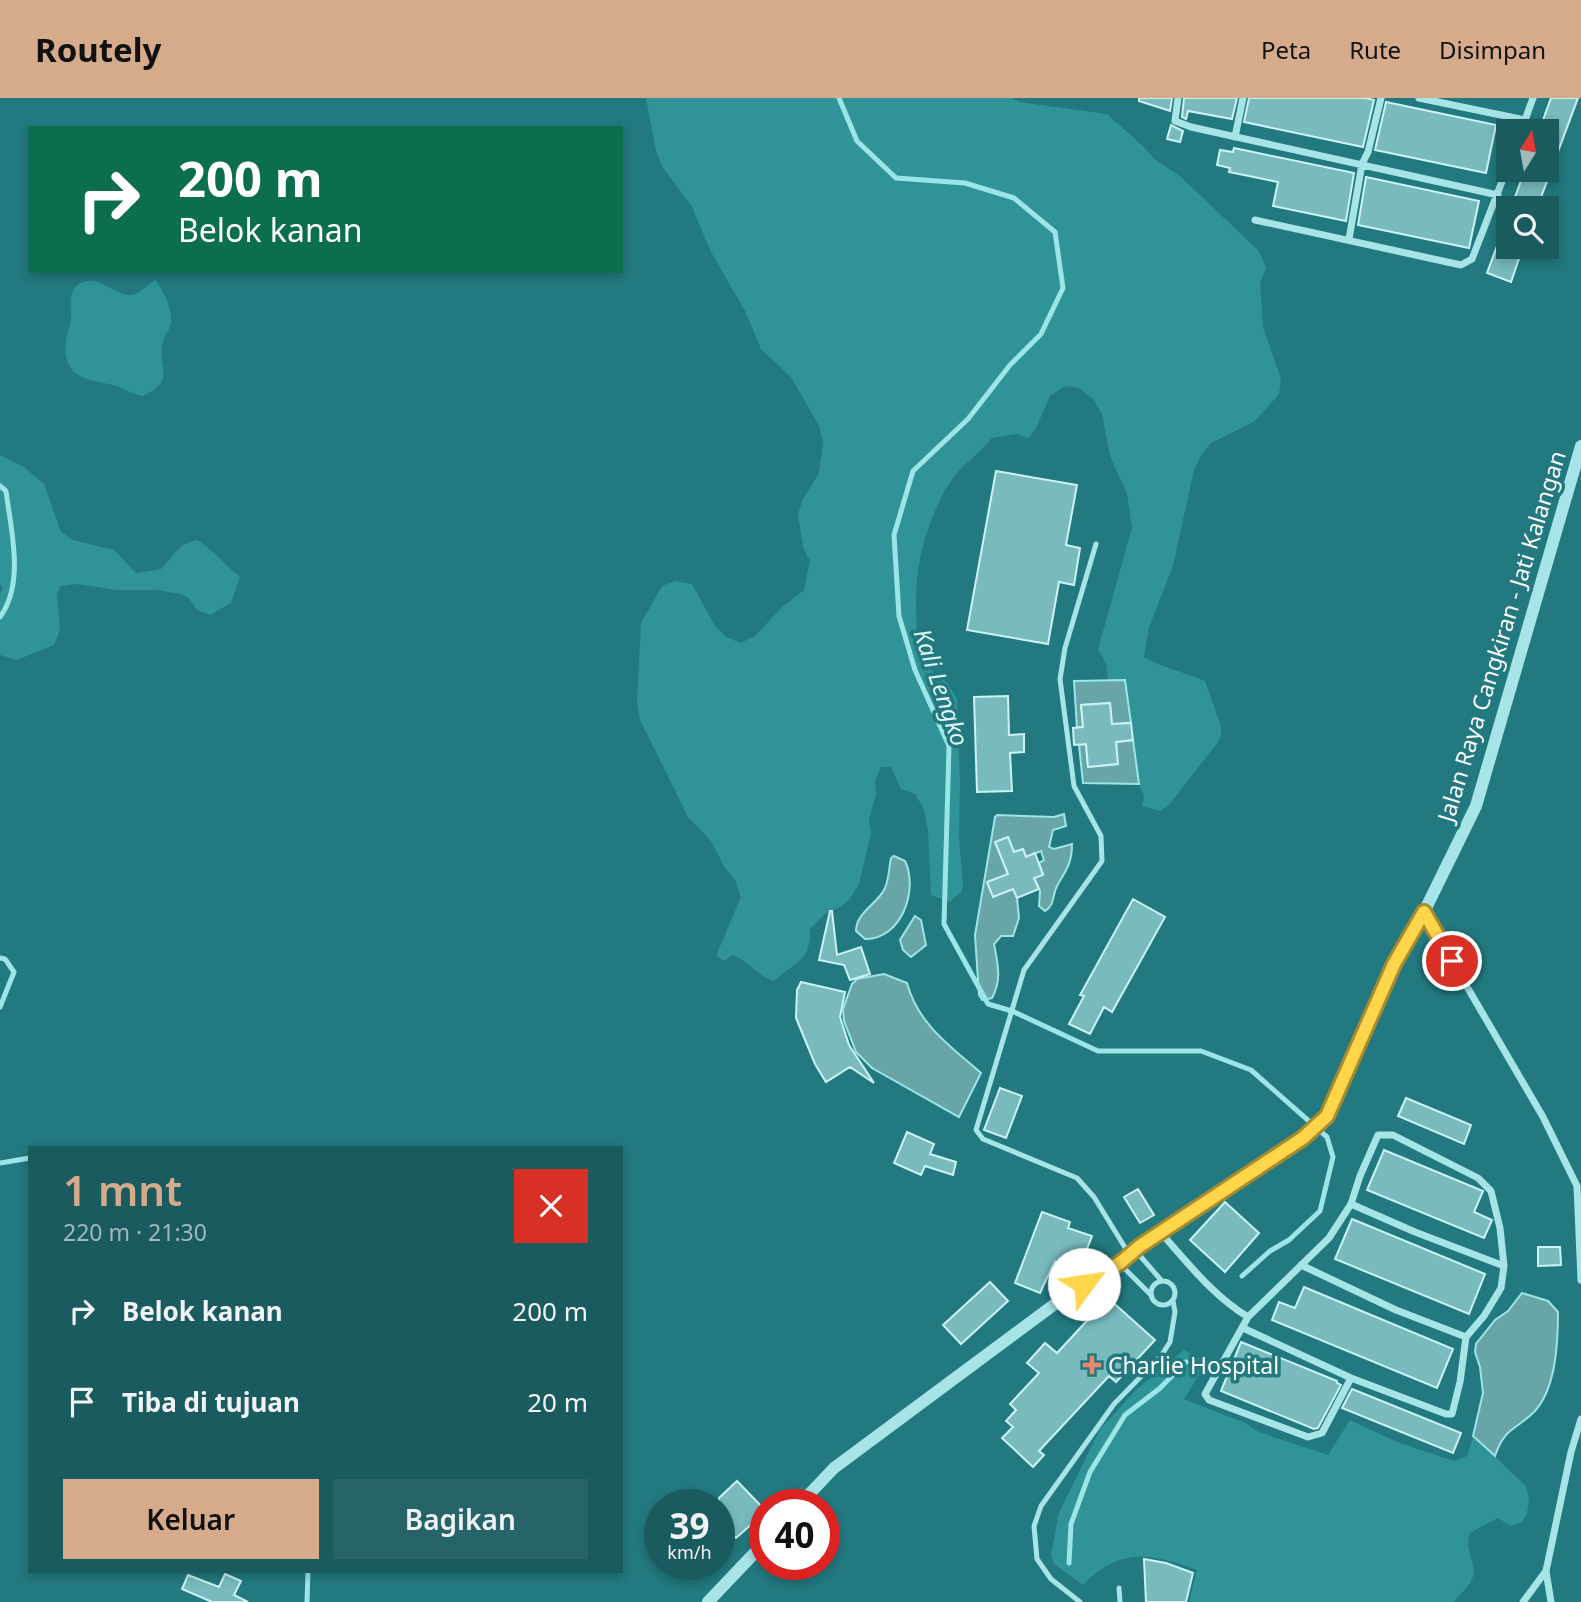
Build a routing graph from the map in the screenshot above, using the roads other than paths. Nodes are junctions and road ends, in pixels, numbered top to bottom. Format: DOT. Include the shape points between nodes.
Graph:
graph roads {
  1 [pos="1178,98"];
  2 [pos="1244,98"];
  3 [pos="1381,98"];
  4 [pos="1419,98"];
  5 [pos="1533,98"];
  6 [pos="1520,119"];
  7 [pos="1525,119"];
  8 [pos="1235,136"];
  9 [pos="1362,164"];
  10 [pos="1502,182"];
  11 [pos="1498,195"];
  12 [pos="1255,220"];
  13 [pos="1349,239"];
  14 [pos="1580,451"];
  15 [pos="1096,544"];
  16 [pos="1424,912"];
  17 [pos="1579,1186"];
  18 [pos="1351,1204"];
  19 [pos="1579,1213"];
  20 [pos="1161,1233"];
  21 [pos="1128,1256"];
  22 [pos="1301,1265"];
  23 [pos="1504,1266"];
  24 [pos="1581,1277"];
  25 [pos="1161,1280"];
  26 [pos="1151,1295"];
  27 [pos="1173,1301"];
  28 [pos="1248,1317"];
  29 [pos="1243,1328"];
  30 [pos="1466,1337"];
  31 [pos="1351,1378"];
  32 [pos="1581,1419"];
  33 [pos="814,1489"];
  34 [pos="749,1559"];
  35 [pos="1546,1571"];
  36 [pos="1119,1588"];
  37 [pos="708,1602"];
  38 [pos="1080,1602"];
  39 [pos="1120,1602"];
  40 [pos="1523,1602"];
  41 [pos="1551,1602"];
  1 -- 8 [label="street" via="1175,121"];
  2 -- 8 [label="street"];
  3 -- 9 [label="street"];
  4 -- 6 [label="street"];
  5 -- 7 [label="street"];
  8 -- 9 [label="street"];
  9 -- 11 [label="street"];
  9 -- 13 [label="street"];
  10 -- 11 [label="street"];
  11 -- 13 [label="street" via="1467,264"];
  12 -- 13 [label="street"];
  14 -- 16 [label="street, Jalan Raya Cangkiran - Jati Kalangan" via="1476,806"];
  15 -- 21 [label="lane" via="1060,679 1074,786 1101,836 1102,861 1024,970 976,1130 983,1139 1077,1178 1094,1197"];
  16 -- 17 [label="street"];
  16 -- 20 [label="street, Jalan Raya Cangkiran - Jati Kalangan" via="1394,964 1327,1116 1303,1138"];
  17 -- 19 [label="street"];
  18 -- 22 [label="street" via="1329,1238"];
  18 -- 23 [label="street"];
  18 -- 23 [label="street" via="1378,1135 1392,1135 1478,1178 1492,1191"];
  19 -- 24 [label="street"];
  20 -- 21 [label="street, Jalan Raya Cangkiran - Jati Kalangan"];
  20 -- 28 [label="street" via="1209,1286"];
  21 -- 25 [label="lane"];
  21 -- 26 [label="lane"];
  21 -- 33 [label="street, Jalan Raya Cangkiran - Jati Kalangan" via="1067,1295 834,1468"];
  22 -- 28 [label="street"];
  22 -- 30 [label="street"];
  23 -- 30 [label="street" via="1501,1288"];
  25 -- 26 [label="lane" via="1152,1286"];
  25 -- 27 [label="lane" via="1174,1288"];
  26 -- 27 [label="lane" via="1159,1304"];
  27 -- 38 [label="lane" via="1170,1342 1114,1404 1041,1506 1034,1526 1037,1559 1051,1579"];
  28 -- 29 [label="street"];
  29 -- 31 [label="street"];
  29 -- 31 [label="street" via="1208,1386 1205,1394 1209,1400 1308,1437 1317,1436"];
  30 -- 31 [label="street" via="1452,1414"];
  32 -- 35 [label="street"];
  34 -- 37 [label="street"];
  35 -- 40 [label="street"];
  35 -- 41 [label="street"];
  36 -- 39 [label="lane"];
}
